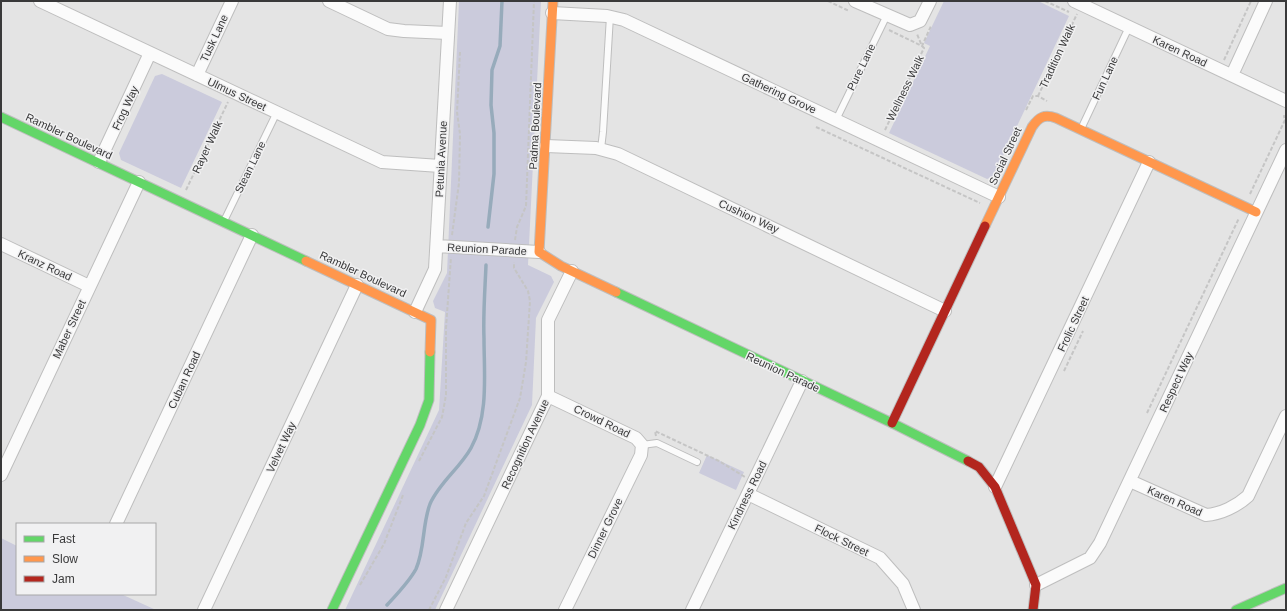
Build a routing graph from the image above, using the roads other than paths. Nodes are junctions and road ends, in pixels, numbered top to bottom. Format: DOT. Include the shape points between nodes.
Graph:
graph roads {
  1 [pos="40,1"];
  2 [pos="232,1"];
  3 [pos="329,1"];
  4 [pos="450,1"];
  5 [pos="553,1"];
  6 [pos="930,1"];
  7 [pos="1074,1"];
  8 [pos="1266,1"];
  9 [pos="854,7"];
  10 [pos="552,13"];
  11 [pos="887,15"];
  12 [pos="610,16"];
  13 [pos="1129,27"];
  14 [pos="448,33"];
  15 [pos="150,53"];
  16 [pos="197,75"];
  17 [pos="1232,75"];
  18 [pos="1286,101"];
  19 [pos="277,112"];
  20 [pos="1,117"];
  21 [pos="836,120"];
  22 [pos="1081,129"];
  23 [pos="546,146"];
  24 [pos="601,149"];
  25 [pos="1286,150"];
  26 [pos="99,162"];
  27 [pos="1150,162"];
  28 [pos="440,166"];
  29 [pos="139,182"];
  30 [pos="994,194"];
  31 [pos="1256,212"];
  32 [pos="224,222"];
  33 [pos="252,235"];
  34 [pos="1,244"];
  35 [pos="436,246"];
  36 [pos="539,252"];
  37 [pos="572,271"];
  38 [pos="357,285"];
  39 [pos="89,286"];
  40 [pos="945,310"];
  41 [pos="415,312"];
  42 [pos="802,381"];
  43 [pos="548,396"];
  44 [pos="1285,420"];
  45 [pos="892,424"];
  46 [pos="642,445"];
  47 [pos="698,462"];
  48 [pos="1,475"];
  49 [pos="1130,481"];
  50 [pos="995,487"];
  51 [pos="748,494"];
  52 [pos="116,523"];
  53 [pos="1036,585"];
  54 [pos="1286,588"];
  55 [pos="693,608"];
  56 [pos="204,610"];
  57 [pos="332,610"];
  58 [pos="446,610"];
  59 [pos="565,610"];
  60 [pos="705,610"];
  61 [pos="914,610"];
  62 [pos="1033,610"];
  63 [pos="1236,610"];
  1 -- 15 [label="street, Ulmus Street"];
  2 -- 16 [label="street, Tusk Lane"];
  3 -- 14 [label="street" via="388,29"];
  4 -- 14 [label="street, Petunia Avenue"];
  5 -- 10 [label="street, Padma Boulevard"];
  6 -- 11 [label="street" via="920,20 910,24"];
  7 -- 13 [label="street, Karen Road"];
  8 -- 17 [label="street"];
  9 -- 11 [label="street"];
  10 -- 12 [label="street, Gathering Grove"];
  10 -- 23 [label="street, Padma Boulevard"];
  11 -- 21 [label="lane, Pure Lane"];
  12 -- 21 [label="street, Gathering Grove" via="631,23"];
  12 -- 24 [label="lane"];
  13 -- 17 [label="street, Karen Road"];
  13 -- 22 [label="lane, Fun Lane"];
  14 -- 28 [label="street, Petunia Avenue"];
  15 -- 16 [label="street, Ulmus Street"];
  15 -- 26 [label="street, Frog Way"];
  16 -- 19 [label="street, Ulmus Street"];
  17 -- 18 [label="street, Karen Road"];
  19 -- 28 [label="street, Ulmus Street" via="382,162"];
  19 -- 32 [label="lane, Stean Lane"];
  20 -- 26 [label="street, Rambler Boulevard"];
  21 -- 30 [label="street, Gathering Grove"];
  22 -- 27 [label="street, Social Street"];
  22 -- 30 [label="street, Social Street" via="1050,115 1043,115 1037,119"];
  23 -- 24 [label="street, Cushion Way"];
  23 -- 36 [label="street, Padma Boulevard"];
  24 -- 40 [label="street, Cushion Way" via="618,154"];
  25 -- 31 [label="street, Respect Way"];
  26 -- 29 [label="street, Rambler Boulevard"];
  27 -- 31 [label="street, Social Street"];
  27 -- 50 [label="street, Frolic Street"];
  28 -- 35 [label="street, Petunia Avenue"];
  29 -- 32 [label="street, Rambler Boulevard"];
  29 -- 39 [label="street, Maber Street"];
  30 -- 40 [label="street, Social Street"];
  31 -- 49 [label="street, Respect Way"];
  32 -- 33 [label="street, Rambler Boulevard"];
  33 -- 38 [label="street, Rambler Boulevard"];
  33 -- 52 [label="street, Cuban Road"];
  34 -- 39 [label="street, Kranz Road"];
  35 -- 36 [label="street, Reunion Parade" via="451,252"];
  35 -- 41 [label="street, Petunia Avenue" via="435,269"];
  36 -- 37 [label="street, Reunion Parade"];
  37 -- 42 [label="street, Reunion Parade"];
  37 -- 43 [label="street, Recognition Avenue" via="548,320"];
  38 -- 41 [label="street, Rambler Boulevard"];
  38 -- 56 [label="street, Velvet Way"];
  39 -- 48 [label="street, Maber Street"];
  40 -- 45 [label="street, Social Street"];
  41 -- 57 [label="street, Rambler Boulevard" via="431,320 429,400 420,425"];
  42 -- 45 [label="street, Reunion Parade"];
  42 -- 51 [label="street, Kindness Road"];
  43 -- 46 [label="street, Crowd Road" via="636,438"];
  43 -- 58 [label="street, Recognition Avenue"];
  44 -- 49 [label="street, Karen Road" via="1248,496 1217,514 1206,515"];
  45 -- 50 [label="street, Reunion Parade" via="979,467"];
  46 -- 47 [label="lane, Crowd Road" via="657,443"];
  46 -- 59 [label="street, Dinner Grove" via="641,455"];
  49 -- 53 [label="street, Respect Way" via="1090,558"];
  50 -- 53 [label="street, Reunion Parade"];
  51 -- 55 [label="street, Kindness Road"];
  51 -- 61 [label="street, Flock Street" via="880,558 903,584"];
  53 -- 62 [label="street, Reunion Parade"];
  54 -- 63 [label="street"];
  55 -- 60 [label="street"];
}
